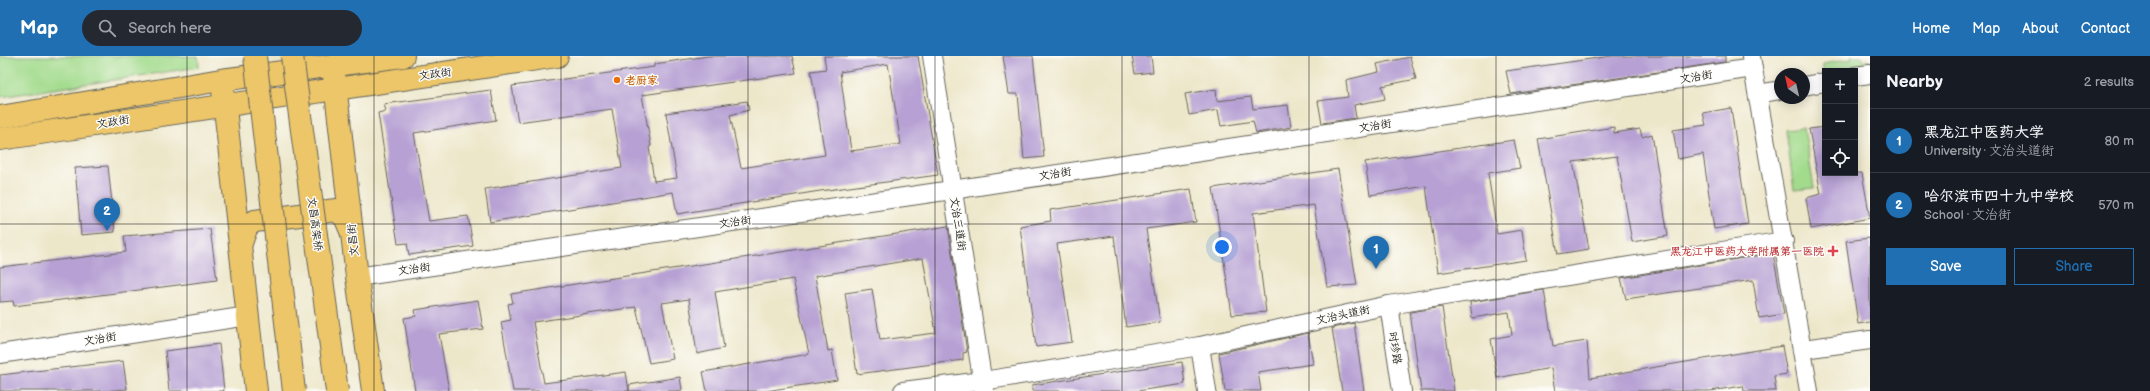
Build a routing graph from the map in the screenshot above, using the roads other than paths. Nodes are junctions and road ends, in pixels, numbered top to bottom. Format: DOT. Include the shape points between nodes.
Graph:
graph roads {
  1 [pos="255,56"];
  2 [pos="292,56"];
  3 [pos="403,56"];
  4 [pos="557,56"];
  5 [pos="932,56"];
  6 [pos="1752,62"];
  7 [pos="334,67"];
  8 [pos="1870,74"];
  9 [pos="1858,76"];
  10 [pos="221,80"];
  11 [pos="1822,83"];
  12 [pos="1810,85"];
  13 [pos="336,89"];
  14 [pos="1774,91"];
  15 [pos="1758,94"];
  16 [pos="226,104"];
  17 [pos="0,116"];
  18 [pos="0,139"];
  19 [pos="952,190"];
  20 [pos="352,232"];
  21 [pos="1784,242"];
  22 [pos="240,246"];
  23 [pos="357,277"];
  24 [pos="1389,305"];
  25 [pos="248,316"];
  26 [pos="1870,340"];
  27 [pos="1200,346"];
  28 [pos="1803,349"];
  29 [pos="0,354"];
  30 [pos="983,386"];
  31 [pos="256,391"];
  32 [pos="294,391"];
  33 [pos="337,391"];
  34 [pos="373,391"];
  35 [pos="903,391"];
  36 [pos="1207,391"];
  37 [pos="1402,391"];
  38 [pos="1809,391"];
  1 -- 32 [label="main road, bridge"];
  2 -- 33 [label="main road, 文昌高架桥, bridge"];
  3 -- 7 [label="main road"];
  4 -- 13 [label="main road, 文政街"];
  5 -- 19 [label="street, 文治三道街"];
  6 -- 15 [label="street"];
  6 -- 19 [label="street, 文治街"];
  7 -- 10 [label="main road"];
  7 -- 13 [label="main road, 文昌街"];
  8 -- 9 [label="street"];
  10 -- 16 [label="main road"];
  10 -- 17 [label="main road"];
  11 -- 12 [label="street"];
  13 -- 16 [label="main road, 文政街"];
  13 -- 20 [label="main road, 文昌街"];
  14 -- 15 [label="street"];
  15 -- 21 [label="street"];
  16 -- 18 [label="main road, 文政街"];
  16 -- 22 [label="main road"];
  19 -- 23 [label="street, 文治街"];
  19 -- 30 [label="street, 文治三道街"];
  20 -- 22 [label="main road" via="345,217 336,210 255,221 247,226"];
  20 -- 23 [label="main road, 文昌街"];
  21 -- 24 [label="street, 文治头道街"];
  21 -- 28 [label="street"];
  22 -- 25 [label="main road"];
  23 -- 34 [label="main road, 文昌街"];
  24 -- 27 [label="street, 文治头道街"];
  24 -- 37 [label="street, 时珍路"];
  25 -- 29 [label="street, 文治街"];
  25 -- 31 [label="main road"];
  26 -- 28 [label="street"];
  27 -- 30 [label="street, 文治头道街"];
  27 -- 36 [label="street"];
  28 -- 38 [label="street"];
  30 -- 35 [label="street, 文治头道街"];
}
